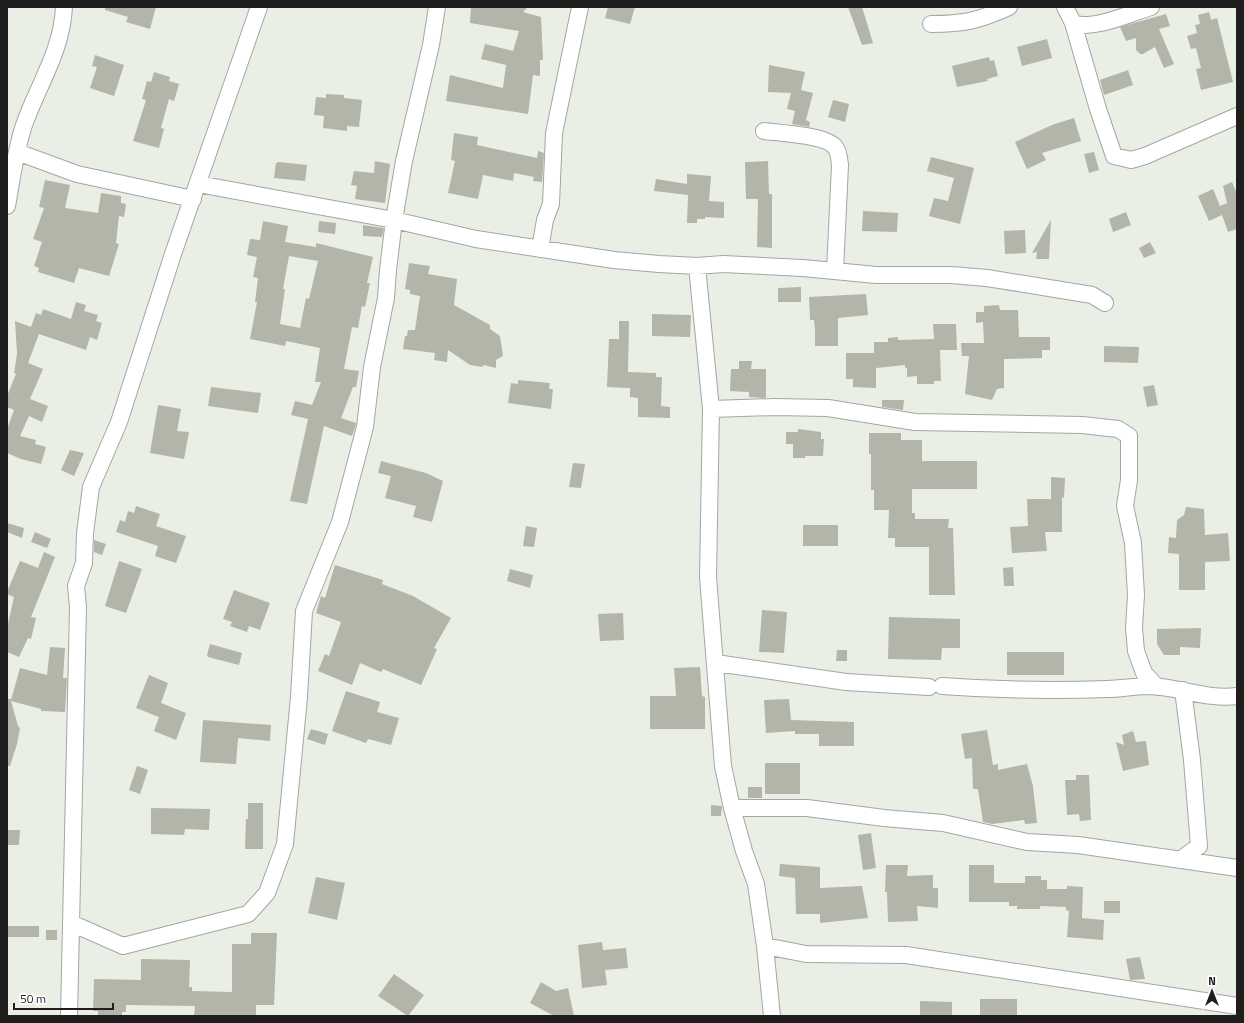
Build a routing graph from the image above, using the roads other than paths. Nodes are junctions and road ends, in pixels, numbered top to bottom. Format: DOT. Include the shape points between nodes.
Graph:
graph roads {
  1 [pos="64,7"];
  2 [pos="259,7"];
  3 [pos="437,7"];
  4 [pos="580,7"];
  5 [pos="1009,7"];
  6 [pos="1065,7"];
  7 [pos="1151,7"];
  8 [pos="1073,23"];
  9 [pos="930,24"];
  10 [pos="1237,116"];
  11 [pos="764,130"];
  12 [pos="17,152"];
  13 [pos="195,191"];
  14 [pos="7,206"];
  15 [pos="394,220"];
  16 [pos="540,249"];
  17 [pos="697,266"];
  18 [pos="835,271"];
  19 [pos="1105,303"];
  20 [pos="711,409"];
  21 [pos="716,663"];
  22 [pos="1157,687"];
  23 [pos="1183,690"];
  24 [pos="1237,696"];
  25 [pos="732,808"];
  26 [pos="1180,860"];
  27 [pos="1237,868"];
  28 [pos="71,923"];
  29 [pos="765,946"];
  30 [pos="1237,1006"];
  31 [pos="70,1016"];
  32 [pos="772,1016"];
  1 -- 12 [label="street" via="61,37 24,125"];
  2 -- 13 [label="street"];
  3 -- 15 [label="street"];
  4 -- 16 [label="street" via="554,133 551,204 545,220"];
  5 -- 9 [label="street" via="988,17 962,24"];
  6 -- 8 [label="street"];
  7 -- 8 [label="street" via="1100,23 1084,26"];
  8 -- 10 [label="street" via="1114,156 1131,160 1138,158"];
  11 -- 18 [label="street" via="819,139 834,145 838,150 840,165"];
  12 -- 13 [label="street" via="77,174"];
  12 -- 14 [label="street"];
  13 -- 15 [label="street"];
  13 -- 28 [label="street" via="119,422 91,487 84,563 76,586 78,607"];
  15 -- 16 [label="street" via="476,239"];
  15 -- 28 [label="street" via="386,298 372,367 366,428 340,522 304,611 299,697 285,844 267,893 248,914 123,946"];
  16 -- 17 [label="street" via="614,260"];
  17 -- 18 [label="street" via="723,264"];
  17 -- 20 [label="street"];
  18 -- 19 [label="street" via="876,275 951,275 987,278 1092,295"];
  20 -- 21 [label="street" via="707,551"];
  20 -- 22 [label="street" via="828,408 915,422 1082,425 1118,429 1129,436 1129,480 1125,506 1133,543 1136,652 1144,673"];
  21 -- 22 [label="street" via="846,682 989,690"];
  21 -- 25 [label="street" via="724,766"];
  22 -- 23 [label="street"];
  23 -- 24 [label="street" via="1224,698"];
  23 -- 26 [label="street" via="1199,846"];
  25 -- 26 [label="street" via="807,808 907,821 944,823 1012,840 1078,845"];
  25 -- 29 [label="street" via="756,884"];
  26 -- 27 [label="street"];
  28 -- 31 [label="street"];
  29 -- 30 [label="street" via="806,954 906,956"];
  29 -- 32 [label="street"];
}
